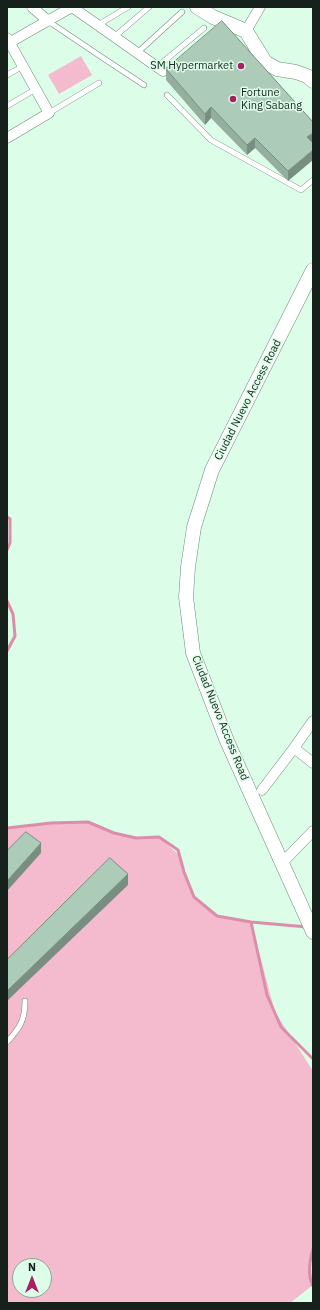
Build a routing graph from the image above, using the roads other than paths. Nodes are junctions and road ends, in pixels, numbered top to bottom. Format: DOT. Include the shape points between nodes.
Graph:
graph roads {
  1 [pos="32,7"];
  2 [pos="72,7"];
  3 [pos="128,7"];
  4 [pos="149,7"];
  5 [pos="198,7"];
  6 [pos="260,7"];
  7 [pos="182,12"];
  8 [pos="48,20"];
  9 [pos="98,25"];
  10 [pos="204,28"];
  11 [pos="246,31"];
  12 [pos="114,36"];
  13 [pos="8,41"];
  14 [pos="137,53"];
  15 [pos="23,66"];
  16 [pos="160,69"];
  17 [pos="7,75"];
  18 [pos="313,81"];
  19 [pos="100,83"];
  20 [pos="144,85"];
  21 [pos="36,89"];
  22 [pos="167,95"];
  23 [pos="7,106"];
  24 [pos="49,113"];
  25 [pos="7,138"];
  26 [pos="313,180"];
  27 [pos="313,270"];
  28 [pos="313,721"];
  29 [pos="294,748"];
  30 [pos="313,763"];
  31 [pos="262,790"];
  32 [pos="313,830"];
  33 [pos="284,868"];
  34 [pos="313,932"];
  35 [pos="25,1000"];
  36 [pos="7,1042"];
  1 -- 8 [label="street"];
  2 -- 8 [label="street"];
  2 -- 9 [label="street"];
  3 -- 9 [label="lane"];
  4 -- 12 [label="lane"];
  5 -- 11 [label="street" via="213,17"];
  6 -- 11 [label="street"];
  7 -- 14 [label="lane"];
  8 -- 13 [label="street"];
  8 -- 20 [label="lane"];
  9 -- 12 [label="street"];
  10 -- 16 [label="lane"];
  11 -- 18 [label="street" via="266,62 277,69 308,76"];
  12 -- 14 [label="street"];
  13 -- 15 [label="street"];
  14 -- 16 [label="street"];
  15 -- 17 [label="lane"];
  15 -- 21 [label="street"];
  19 -- 24 [label="lane"];
  21 -- 23 [label="lane"];
  21 -- 24 [label="street"];
  22 -- 26 [label="lane" via="210,140 301,190"];
  24 -- 25 [label="street"];
  27 -- 33 [label="street, Ciudad Nuevo Access Road" via="212,470 194,527 186,597 193,653 227,741"];
  28 -- 29 [label="street"];
  29 -- 30 [label="street"];
  29 -- 31 [label="street"];
  32 -- 33 [label="street"];
  33 -- 34 [label="street, Ciudad Nuevo Access Road"];
  35 -- 36 [label="lane" via="23,1022"];
}
